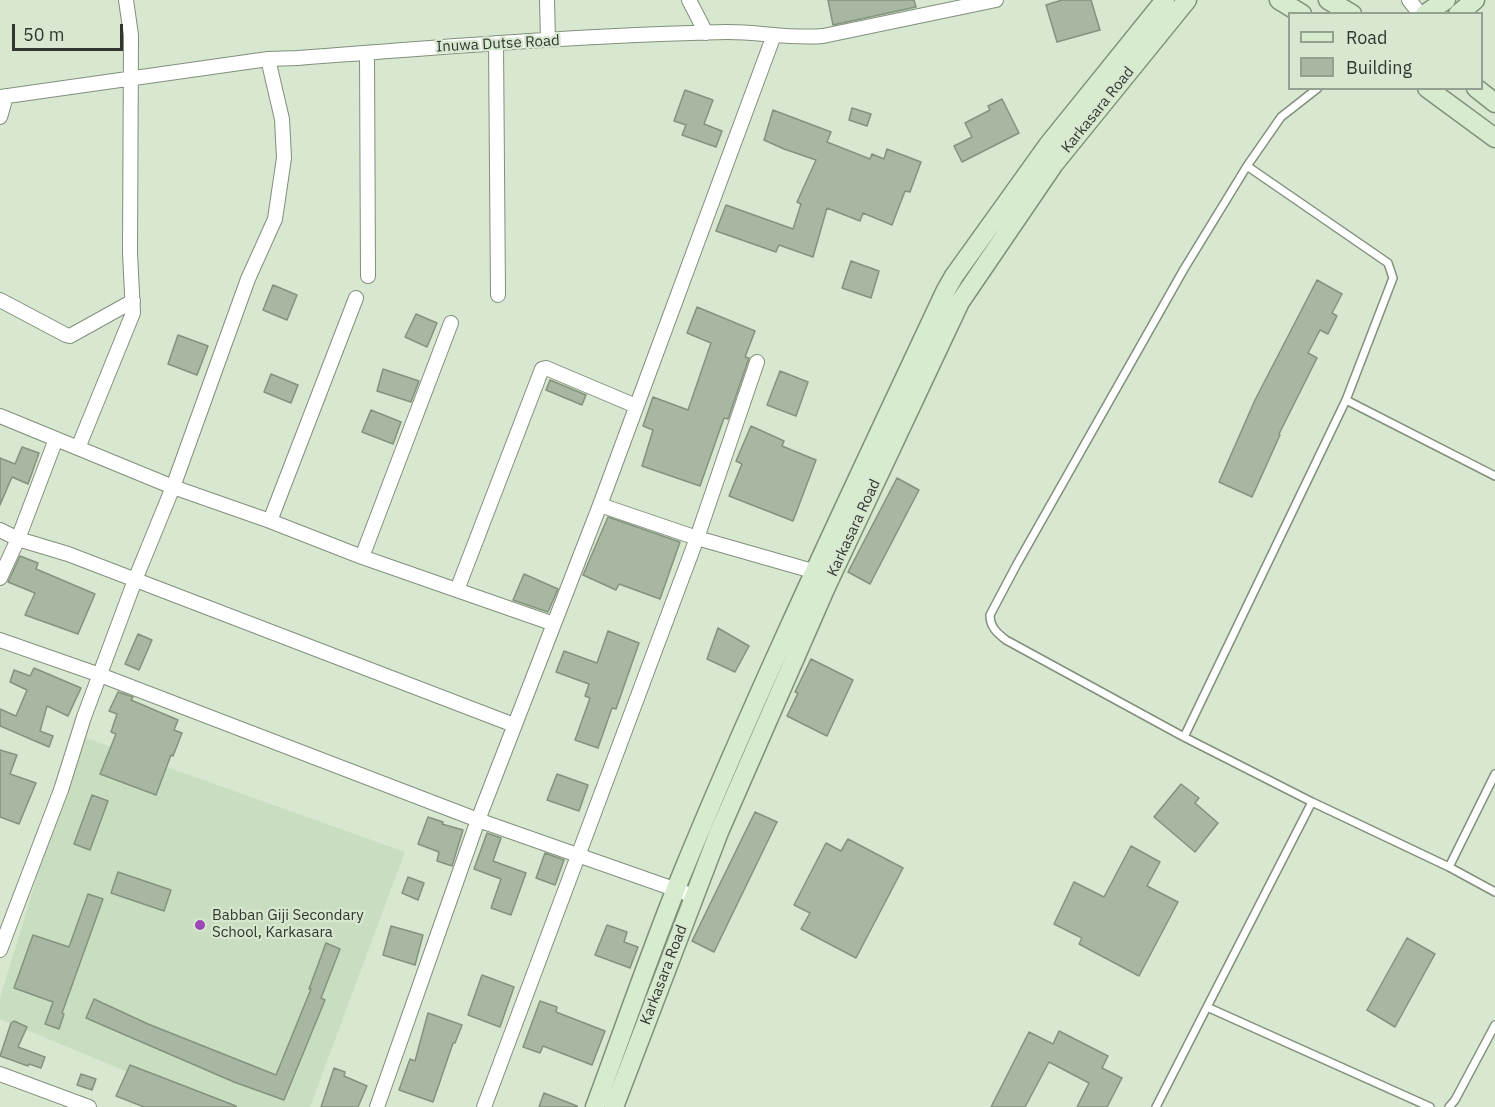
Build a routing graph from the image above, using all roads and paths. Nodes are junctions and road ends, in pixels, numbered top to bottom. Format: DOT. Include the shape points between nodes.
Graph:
graph roads {
  1 [pos="126,0"];
  2 [pos="547,0"];
  3 [pos="688,0"];
  4 [pos="996,0"];
  5 [pos="1165,0"];
  6 [pos="1187,0"];
  7 [pos="1279,0"];
  8 [pos="1328,0"];
  9 [pos="1409,0"];
  10 [pos="1446,0"];
  11 [pos="1475,0"];
  12 [pos="1299,12"];
  13 [pos="1349,12"];
  14 [pos="1418,12"];
  15 [pos="1428,12"];
  16 [pos="1460,12"];
  17 [pos="706,33"];
  18 [pos="774,35"];
  19 [pos="548,40"];
  20 [pos="496,43"];
  21 [pos="367,53"];
  22 [pos="268,59"];
  23 [pos="131,79"];
  24 [pos="1315,90"];
  25 [pos="1430,90"];
  26 [pos="1478,90"];
  27 [pos="3,96"];
  28 [pos="1495,104"];
  29 [pos="0,117"];
  30 [pos="1495,138"];
  31 [pos="1247,166"];
  32 [pos="368,276"];
  33 [pos="498,295"];
  34 [pos="356,298"];
  35 [pos="0,300"];
  36 [pos="133,301"];
  37 [pos="451,323"];
  38 [pos="756,362"];
  39 [pos="1346,400"];
  40 [pos="636,406"];
  41 [pos="0,416"];
  42 [pos="56,439"];
  43 [pos="78,448"];
  44 [pos="1495,476"];
  45 [pos="173,487"];
  46 [pos="600,506"];
  47 [pos="270,521"];
  48 [pos="0,530"];
  49 [pos="18,538"];
  50 [pos="697,538"];
  51 [pos="362,557"];
  52 [pos="823,574"];
  53 [pos="0,578"];
  54 [pos="135,580"];
  55 [pos="457,590"];
  56 [pos="554,624"];
  57 [pos="2,645"];
  58 [pos="100,675"];
  59 [pos="514,725"];
  60 [pos="1184,737"];
  61 [pos="1495,774"];
  62 [pos="1312,802"];
  63 [pos="478,820"];
  64 [pos="578,855"];
  65 [pos="1449,867"];
  66 [pos="676,889"];
  67 [pos="1495,891"];
  68 [pos="694,896"];
  69 [pos="4,928"];
  70 [pos="0,950"];
  71 [pos="1207,1007"];
  72 [pos="1495,1026"];
  73 [pos="0,1074"];
  74 [pos="89,1107"];
  75 [pos="377,1107"];
  76 [pos="484,1107"];
  77 [pos="595,1107"];
  78 [pos="614,1107"];
  79 [pos="1156,1107"];
  80 [pos="1430,1107"];
  81 [pos="1449,1107"];
  1 -- 23 [label="street"];
  2 -- 19 [label="street"];
  3 -- 17 [label="street"];
  4 -- 18 [label="street, Inuwa Dutse Road" via="824,36"];
  5 -- 52 [label="main road, Karkasara Road" via="1048,145 954,276"];
  6 -- 52 [label="main road, Karkasara Road" via="1054,164 960,302"];
  7 -- 12 [label="main road"];
  8 -- 13 [label="main road"];
  9 -- 14 [label="street"];
  10 -- 15 [label="main road"];
  11 -- 16 [label="main road"];
  17 -- 18 [label="street, Inuwa Dutse Road"];
  17 -- 19 [label="street, Inuwa Dutse Road"];
  18 -- 40 [label="street"];
  19 -- 20 [label="street, Inuwa Dutse Road"];
  20 -- 21 [label="street, Inuwa Dutse Road"];
  20 -- 33 [label="street"];
  21 -- 22 [label="street, Inuwa Dutse Road"];
  21 -- 32 [label="street"];
  22 -- 23 [label="street, Inuwa Dutse Road"];
  22 -- 45 [label="street" via="283,129 284,158 275,219 248,279"];
  23 -- 27 [label="street, Inuwa Dutse Road"];
  23 -- 36 [label="street"];
  24 -- 31 [label="lane" via="1281,117"];
  25 -- 30 [label="main road"];
  26 -- 28 [label="main road"];
  27 -- 29 [label="street"];
  31 -- 39 [label="lane" via="1388,263 1391,270 1392,285"];
  31 -- 60 [label="lane" via="1184,269 990,615 994,630 1006,640"];
  34 -- 47 [label="street"];
  35 -- 36 [label="street" via="70,336"];
  36 -- 43 [label="street" via="133,313"];
  37 -- 51 [label="street"];
  38 -- 50 [label="street"];
  39 -- 44 [label="lane"];
  39 -- 60 [label="lane"];
  40 -- 46 [label="street"];
  40 -- 55 [label="street" via="542,369"];
  41 -- 42 [label="street"];
  42 -- 43 [label="street"];
  42 -- 49 [label="street"];
  43 -- 45 [label="street"];
  45 -- 47 [label="street"];
  45 -- 54 [label="street"];
  46 -- 50 [label="street"];
  46 -- 56 [label="street"];
  47 -- 51 [label="street"];
  48 -- 49 [label="street"];
  49 -- 53 [label="street"];
  49 -- 54 [label="street"];
  50 -- 52 [label="street"];
  50 -- 64 [label="street"];
  51 -- 55 [label="street"];
  52 -- 66 [label="main road, Karkasara Road"];
  52 -- 68 [label="main road, Karkasara Road"];
  54 -- 58 [label="street"];
  54 -- 59 [label="street"];
  55 -- 56 [label="street"];
  56 -- 59 [label="street"];
  57 -- 58 [label="street"];
  58 -- 63 [label="street"];
  58 -- 69 [label="street" via="61,790"];
  59 -- 63 [label="street"];
  60 -- 62 [label="lane"];
  61 -- 65 [label="lane"];
  62 -- 65 [label="lane"];
  62 -- 71 [label="lane"];
  63 -- 64 [label="street"];
  63 -- 75 [label="street"];
  64 -- 66 [label="street"];
  64 -- 76 [label="street"];
  65 -- 67 [label="lane"];
  66 -- 68 [label="street"];
  66 -- 77 [label="main road, Karkasara Road"];
  68 -- 78 [label="main road, Karkasara Road"];
  69 -- 70 [label="street"];
  71 -- 79 [label="lane"];
  71 -- 80 [label="lane"];
  72 -- 81 [label="lane"];
  73 -- 74 [label="street"];
}
